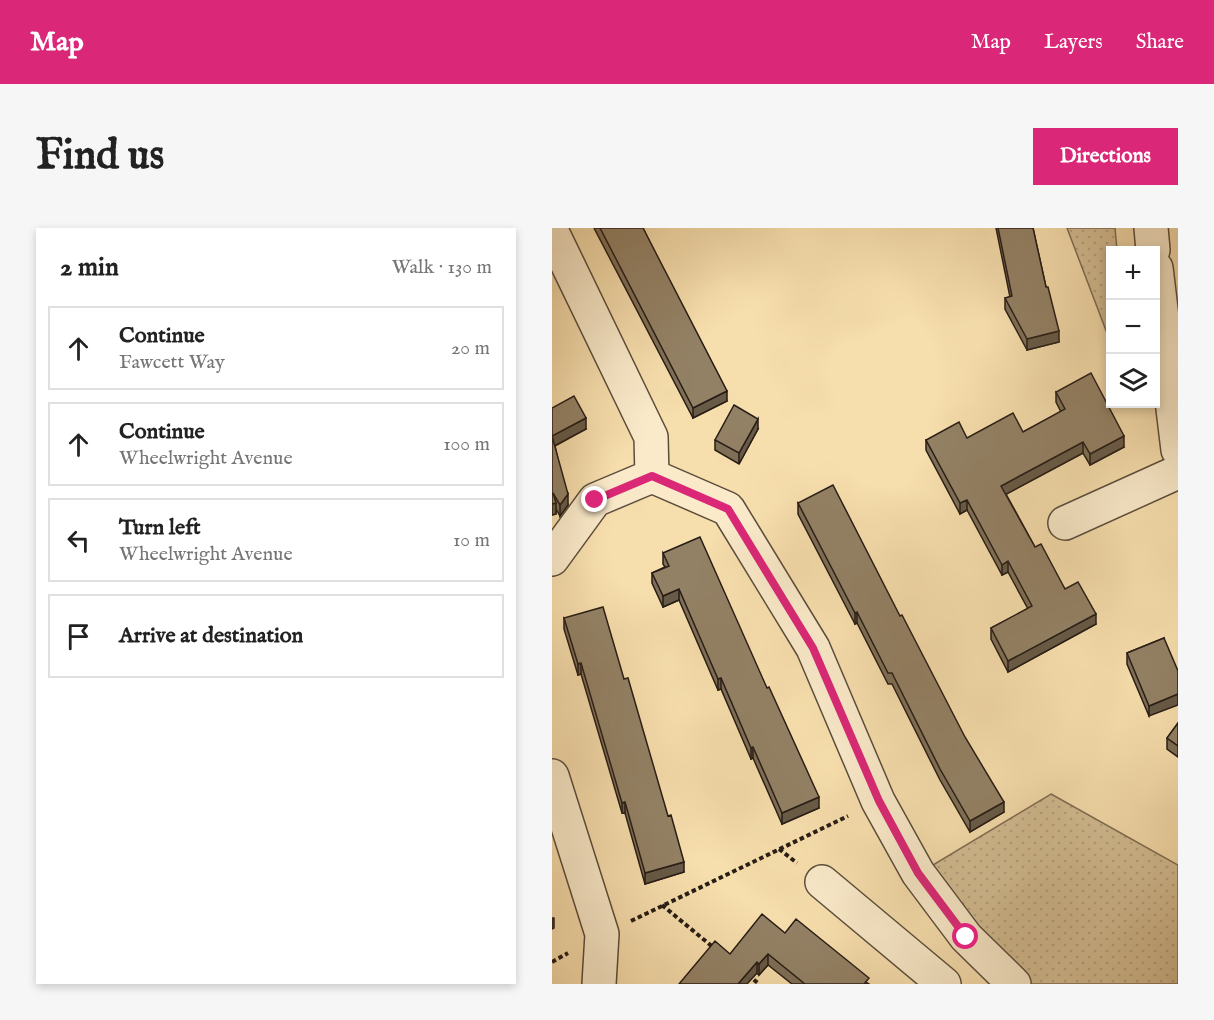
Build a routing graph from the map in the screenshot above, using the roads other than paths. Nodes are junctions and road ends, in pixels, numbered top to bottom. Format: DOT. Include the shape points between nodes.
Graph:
graph roads {
  1 [pos="1150,228"];
  2 [pos="552,232"];
  3 [pos="1152,246"];
  4 [pos="1160,289"];
  5 [pos="1171,336"];
  6 [pos="1178,450"];
  7 [pos="1178,472"];
  8 [pos="652,476"];
  9 [pos="1065,523"];
  10 [pos="552,559"];
  11 [pos="552,776"];
  12 [pos="822,882"];
  13 [pos="599,984"];
  14 [pos="944,984"];
  15 [pos="1014,984"];
  1 -- 3 [label="street"];
  2 -- 8 [label="street" via="651,437"];
  4 -- 5 [label="street"];
  5 -- 6 [label="street"];
  7 -- 9 [label="street"];
  8 -- 10 [label="street" via="595,500"];
  8 -- 15 [label="street" via="728,509 813,648 879,801 918,873 966,937"];
  11 -- 13 [label="street" via="602,934"];
  12 -- 14 [label="street"];
}
